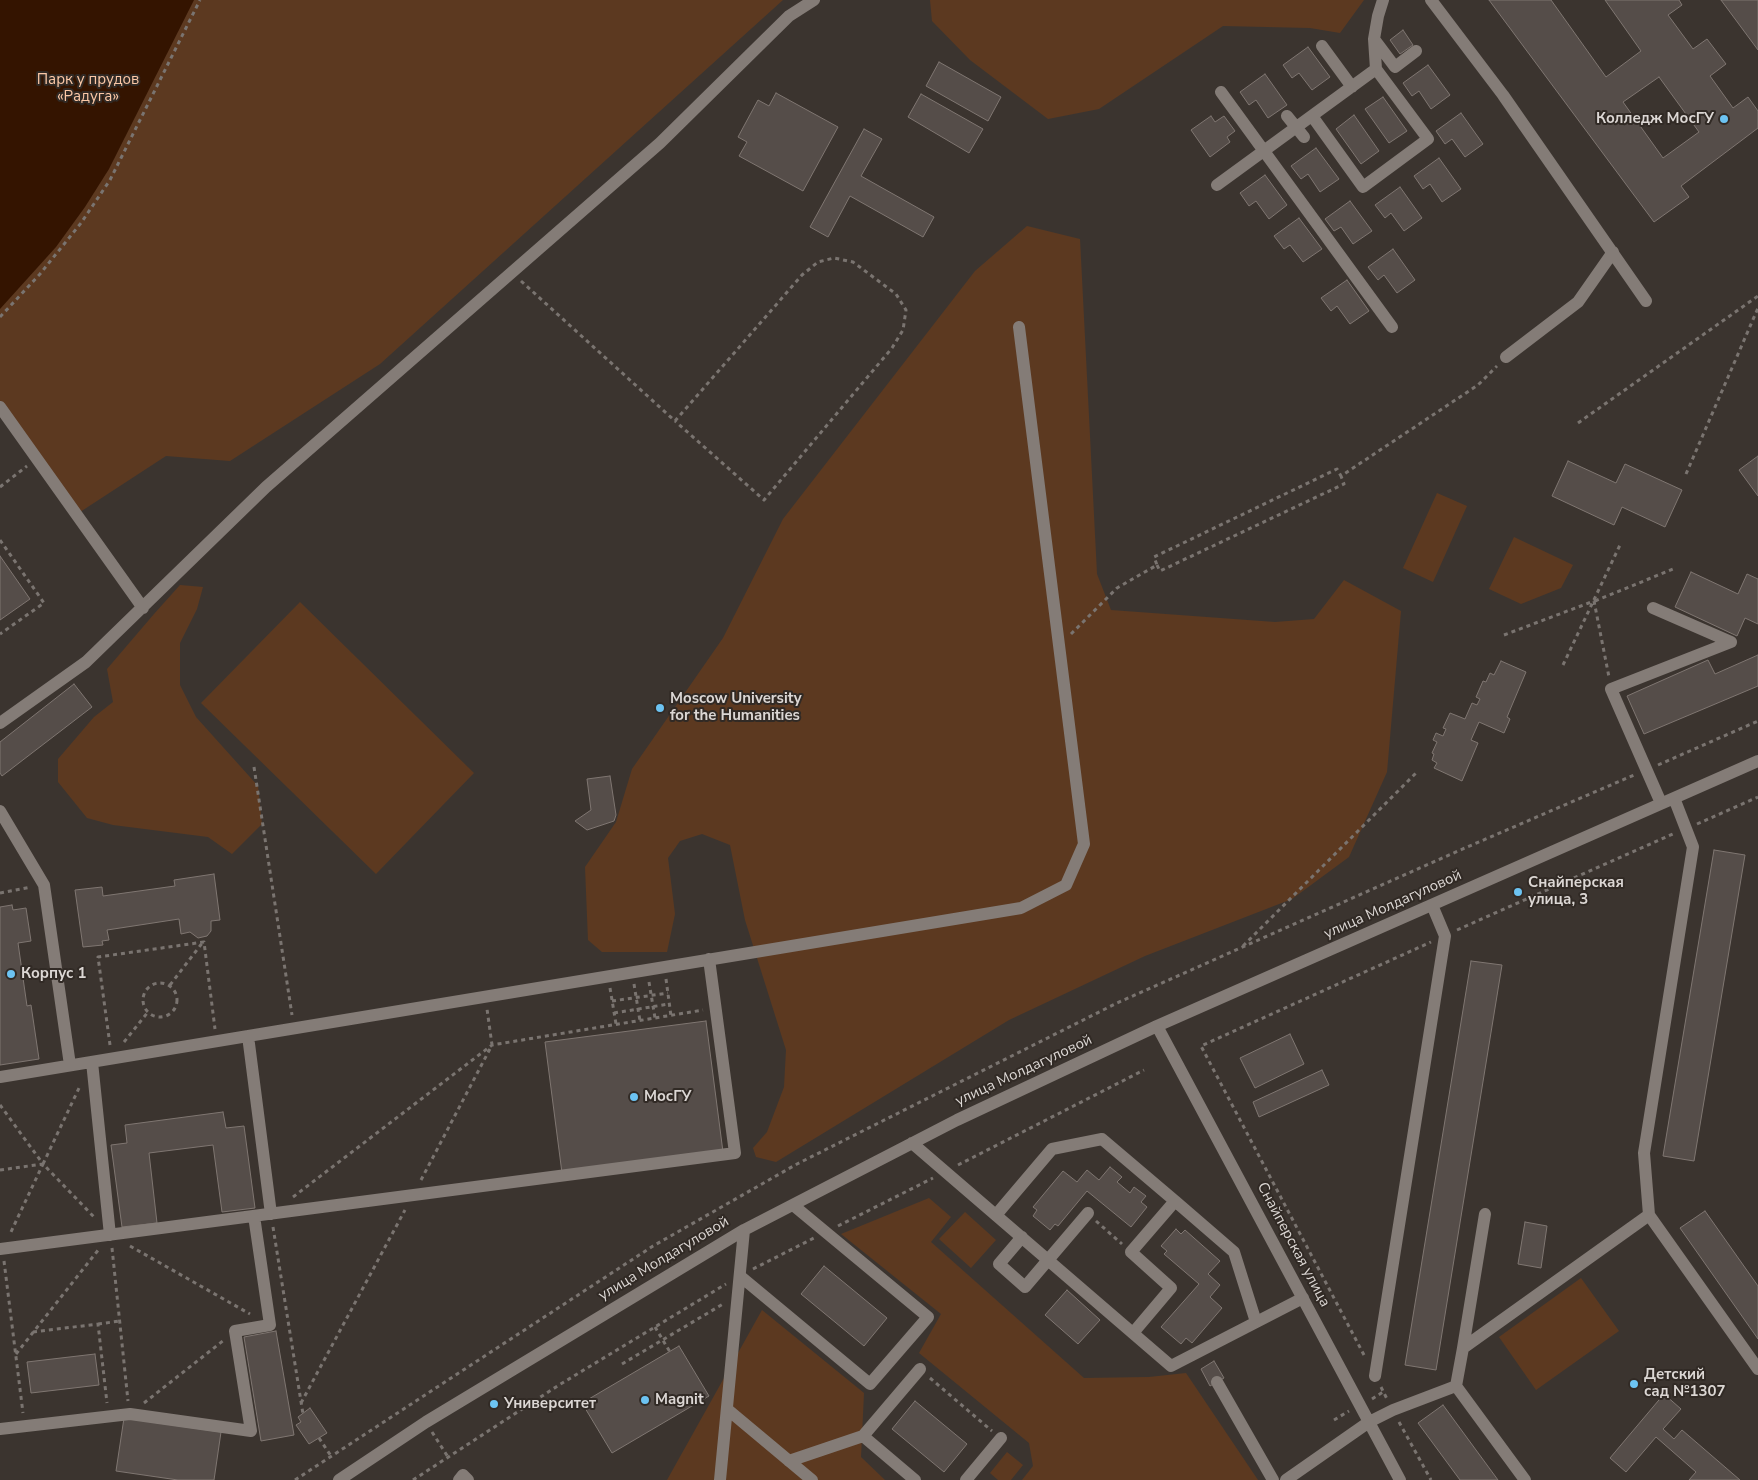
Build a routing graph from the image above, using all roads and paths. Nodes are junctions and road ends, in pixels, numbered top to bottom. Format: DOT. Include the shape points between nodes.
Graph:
graph roads {
  1 [pos="200,0"];
  2 [pos="814,0"];
  3 [pos="1383,0"];
  4 [pos="1431,0"];
  5 [pos="1374,39"];
  6 [pos="1322,46"];
  7 [pos="1416,51"];
  8 [pos="1376,69"];
  9 [pos="1352,87"];
  10 [pos="1221,92"];
  11 [pos="1287,116"];
  12 [pos="1312,116"];
  13 [pos="1300,132"];
  14 [pos="1263,151"];
  15 [pos="1216,185"];
  16 [pos="1613,252"];
  17 [pos="512,272"];
  18 [pos="1758,296"];
  19 [pos="1646,301"];
  20 [pos="1758,308"];
  21 [pos="0,316"];
  22 [pos="1020,327"];
  23 [pos="1392,327"];
  24 [pos="1506,357"];
  25 [pos="0,407"];
  26 [pos="676,422"];
  27 [pos="1578,424"];
  28 [pos="37,459"];
  29 [pos="1686,474"];
  30 [pos="1341,476"];
  31 [pos="0,487"];
  32 [pos="0,540"];
  33 [pos="1620,545"];
  34 [pos="1157,564"];
  35 [pos="1673,569"];
  36 [pos="1594,601"];
  37 [pos="143,608"];
  38 [pos="1653,608"];
  39 [pos="0,634"];
  40 [pos="1504,635"];
  41 [pos="1059,645"];
  42 [pos="1563,665"];
  43 [pos="1612,689"];
  44 [pos="1758,721"];
  45 [pos="0,723"];
  46 [pos="1758,761"];
  47 [pos="254,767"];
  48 [pos="1646,770"];
  49 [pos="1416,773"];
  50 [pos="1758,797"];
  51 [pos="1674,798"];
  52 [pos="1661,804"];
  53 [pos="0,811"];
  54 [pos="1686,829"];
  55 [pos="44,885"];
  56 [pos="0,892"];
  57 [pos="1432,905"];
  58 [pos="1445,936"];
  59 [pos="204,942"];
  60 [pos="1240,949"];
  61 [pos="709,960"];
  62 [pos="664,967"];
  63 [pos="648,969"];
  64 [pos="633,972"];
  65 [pos="608,976"];
  66 [pos="170,985"];
  67 [pos="668,992"];
  68 [pos="652,995"];
  69 [pos="636,998"];
  70 [pos="612,1001"];
  71 [pos="670,1004"];
  72 [pos="653,1007"];
  73 [pos="716,1008"];
  74 [pos="638,1009"];
  75 [pos="148,1012"];
  76 [pos="614,1013"];
  77 [pos="671,1016"];
  78 [pos="655,1018"];
  79 [pos="640,1021"];
  80 [pos="616,1024"];
  81 [pos="1157,1026"];
  82 [pos="294,1028"];
  83 [pos="248,1036"];
  84 [pos="217,1041"];
  85 [pos="112,1058"];
  86 [pos="92,1062"];
  87 [pos="70,1065"];
  88 [pos="1144,1070"];
  89 [pos="0,1077"];
  90 [pos="912,1143"];
  91 [pos="43,1164"];
  92 [pos="946,1172"];
  93 [pos="1175,1201"];
  94 [pos="793,1204"];
  95 [pos="1088,1213"];
  96 [pos="271,1214"];
  97 [pos="1485,1214"];
  98 [pos="996,1215"];
  99 [pos="1649,1215"];
  100 [pos="254,1216"];
  101 [pos="744,1230"];
  102 [pos="826,1232"];
  103 [pos="110,1235"];
  104 [pos="1022,1237"];
  105 [pos="0,1249"];
  106 [pos="1131,1252"];
  107 [pos="1048,1260"];
  108 [pos="740,1276"];
  109 [pos="738,1296"];
  110 [pos="1302,1298"];
  111 [pos="120,1321"];
  112 [pos="1256,1322"];
  113 [pos="98,1324"];
  114 [pos="655,1327"];
  115 [pos="235,1331"];
  116 [pos="33,1332"];
  117 [pos="1133,1333"];
  118 [pos="663,1340"];
  119 [pos="1463,1348"];
  120 [pos="670,1352"];
  121 [pos="16,1354"];
  122 [pos="622,1364"];
  123 [pos="920,1369"];
  124 [pos="1758,1369"];
  125 [pos="1375,1376"];
  126 [pos="1217,1382"];
  127 [pos="1456,1386"];
  128 [pos="727,1409"];
  129 [pos="1393,1410"];
  130 [pos="130,1414"];
  131 [pos="303,1414"];
  132 [pos="108,1416"];
  133 [pos="1369,1422"];
  134 [pos="0,1429"];
  135 [pos="864,1436"];
  136 [pos="318,1438"];
  137 [pos="1001,1438"];
  138 [pos="331,1457"];
  139 [pos="788,1461"];
  140 [pos="295,1480"];
  141 [pos="339,1480"];
  142 [pos="413,1480"];
  143 [pos="459,1480"];
  144 [pos="468,1480"];
  145 [pos="720,1480"];
  146 [pos="812,1480"];
  147 [pos="915,1480"];
  148 [pos="966,1480"];
  149 [pos="1273,1480"];
  150 [pos="1286,1480"];
  151 [pos="1400,1480"];
  152 [pos="1431,1480"];
  153 [pos="1525,1480"];
  1 -- 21 [label="path" via="110,180 69,238"];
  2 -- 17 [label="street" via="789,16 660,143"];
  3 -- 5 [label="street"];
  4 -- 16 [label="street" via="1503,95"];
  5 -- 7 [label="street" via="1394,67"];
  5 -- 8 [label="street"];
  6 -- 9 [label="street"];
  8 -- 9 [label="street"];
  8 -- 12 [label="street" via="1428,139 1370,182 1363,187"];
  9 -- 12 [label="street"];
  10 -- 14 [label="street"];
  11 -- 13 [label="street"];
  12 -- 13 [label="street"];
  13 -- 14 [label="street"];
  14 -- 15 [label="street"];
  14 -- 23 [label="street"];
  16 -- 19 [label="street"];
  16 -- 24 [label="street" via="1578,302"];
  17 -- 26 [label="path"];
  17 -- 37 [label="street" via="266,487"];
  18 -- 27 [label="path"];
  20 -- 29 [label="path"];
  22 -- 41 [label="street"];
  24 -- 30 [label="path" via="1478,385"];
  25 -- 28 [label="street"];
  26 -- 26 [label="path" via="802,275 818,262 834,258 853,262 896,294 906,310 903,330 892,348 764,500"];
  28 -- 31 [label="path"];
  28 -- 37 [label="street"];
  30 -- 34 [label="path" via="1344,484 1160,571"];
  30 -- 34 [label="path" via="1337,468 1154,557"];
  32 -- 39 [label="path" via="44,603"];
  33 -- 36 [label="path"];
  34 -- 41 [label="path" via="1117,588"];
  35 -- 36 [label="path"];
  36 -- 40 [label="path"];
  36 -- 42 [label="path"];
  36 -- 43 [label="path"];
  37 -- 45 [label="street" via="86,662"];
  38 -- 43 [label="street" via="1731,642"];
  41 -- 61 [label="street" via="1084,844 1066,885 1021,908"];
  43 -- 48 [label="street"];
  44 -- 48 [label="path"];
  46 -- 51 [label="street, улица Молдагуловой"];
  47 -- 82 [label="path"];
  48 -- 52 [label="street"];
  48 -- 60 [label="path"];
  49 -- 60 [label="path"];
  50 -- 54 [label="path"];
  51 -- 52 [label="street, улица Молдагуловой"];
  51 -- 54 [label="street"];
  52 -- 57 [label="street, улица Молдагуловой"];
  53 -- 55 [label="street"];
  54 -- 58 [label="path"];
  54 -- 99 [label="street" via="1693,847 1644,1153"];
  55 -- 56 [label="path"];
  55 -- 87 [label="street"];
  57 -- 58 [label="street"];
  57 -- 81 [label="street, улица Молдагуловой"];
  58 -- 125 [label="street"];
  58 -- 125 [label="path" via="1201,1046"];
  59 -- 66 [label="path"];
  59 -- 84 [label="path"];
  59 -- 85 [label="path" via="98,958"];
  60 -- 138 [label="path" via="1117,1003 797,1164 652,1246"];
  61 -- 62 [label="street"];
  61 -- 73 [label="street"];
  62 -- 63 [label="street"];
  62 -- 67 [label="path"];
  63 -- 64 [label="street"];
  63 -- 68 [label="path"];
  64 -- 65 [label="street"];
  64 -- 69 [label="path"];
  65 -- 70 [label="path"];
  65 -- 82 [label="street"];
  66 -- 75 [label="path" via="154,983 145,991 143,1002"];
  66 -- 75 [label="path" via="178,996 175,1010 166,1017"];
  67 -- 68 [label="path"];
  67 -- 71 [label="path"];
  68 -- 69 [label="path"];
  68 -- 72 [label="path"];
  69 -- 70 [label="path"];
  69 -- 74 [label="path"];
  70 -- 76 [label="path"];
  71 -- 72 [label="path"];
  71 -- 77 [label="path"];
  72 -- 74 [label="path"];
  72 -- 78 [label="path"];
  73 -- 77 [label="path"];
  73 -- 96 [label="street" via="735,1153"];
  74 -- 76 [label="path"];
  74 -- 79 [label="path"];
  75 -- 85 [label="path"];
  76 -- 80 [label="path"];
  77 -- 78 [label="path"];
  78 -- 79 [label="path"];
  79 -- 80 [label="path"];
  80 -- 96 [label="path" via="492,1045"];
  81 -- 90 [label="street, улица Молдагуловой"];
  81 -- 110 [label="street, Снайперская улица"];
  82 -- 83 [label="street"];
  83 -- 84 [label="street"];
  83 -- 96 [label="street"];
  84 -- 85 [label="street"];
  85 -- 86 [label="street"];
  86 -- 87 [label="street"];
  86 -- 91 [label="path"];
  86 -- 103 [label="street"];
  87 -- 89 [label="street"];
  88 -- 92 [label="path"];
  90 -- 92 [label="street"];
  90 -- 94 [label="street, улица Молдагуловой"];
  92 -- 98 [label="street"];
  92 -- 102 [label="path"];
  93 -- 98 [label="street" via="1102,1139 1052,1149"];
  93 -- 106 [label="street"];
  93 -- 112 [label="street" via="1234,1252"];
  94 -- 101 [label="street, улица Молдагуловой"];
  94 -- 102 [label="street"];
  95 -- 106 [label="path"];
  95 -- 107 [label="street"];
  96 -- 100 [label="street"];
  96 -- 131 [label="path"];
  97 -- 119 [label="street"];
  98 -- 104 [label="street"];
  99 -- 119 [label="street"];
  99 -- 124 [label="street"];
  100 -- 103 [label="street"];
  100 -- 115 [label="street" via="270,1325"];
  101 -- 108 [label="street"];
  101 -- 141 [label="street, улица Молдагуловой" via="426,1422"];
  102 -- 108 [label="path"];
  102 -- 108 [label="street" via="928,1316 870,1384"];
  103 -- 105 [label="street"];
  103 -- 111 [label="path"];
  103 -- 116 [label="path"];
  104 -- 107 [label="street"];
  104 -- 107 [label="street" via="999,1264 1005,1270 1025,1287"];
  106 -- 117 [label="street" via="1171,1288"];
  107 -- 117 [label="street"];
  108 -- 109 [label="street"];
  108 -- 114 [label="path"];
  109 -- 118 [label="path"];
  109 -- 128 [label="street"];
  110 -- 112 [label="street"];
  110 -- 133 [label="street, Снайперская улица"];
  111 -- 113 [label="path"];
  111 -- 130 [label="path"];
  112 -- 117 [label="street" via="1171,1366"];
  113 -- 116 [label="path"];
  113 -- 132 [label="path"];
  114 -- 118 [label="path"];
  114 -- 142 [label="path"];
  115 -- 130 [label="path"];
  115 -- 130 [label="street" via="251,1431"];
  116 -- 121 [label="path"];
  118 -- 120 [label="path"];
  118 -- 122 [label="path"];
  119 -- 127 [label="street"];
  123 -- 135 [label="street"];
  123 -- 137 [label="path"];
  125 -- 129 [label="path"];
  126 -- 149 [label="street"];
  127 -- 129 [label="street"];
  127 -- 153 [label="street"];
  128 -- 139 [label="street"];
  128 -- 145 [label="street"];
  129 -- 133 [label="street"];
  129 -- 152 [label="path"];
  130 -- 132 [label="street"];
  132 -- 134 [label="street"];
  133 -- 150 [label="street"];
  133 -- 151 [label="street, Снайперская улица"];
  135 -- 139 [label="street"];
  135 -- 147 [label="street"];
  136 -- 138 [label="path"];
  137 -- 148 [label="street"];
  138 -- 140 [label="path"];
  139 -- 146 [label="street"];
  143 -- 144 [label="street" via="463,1475"];
}
